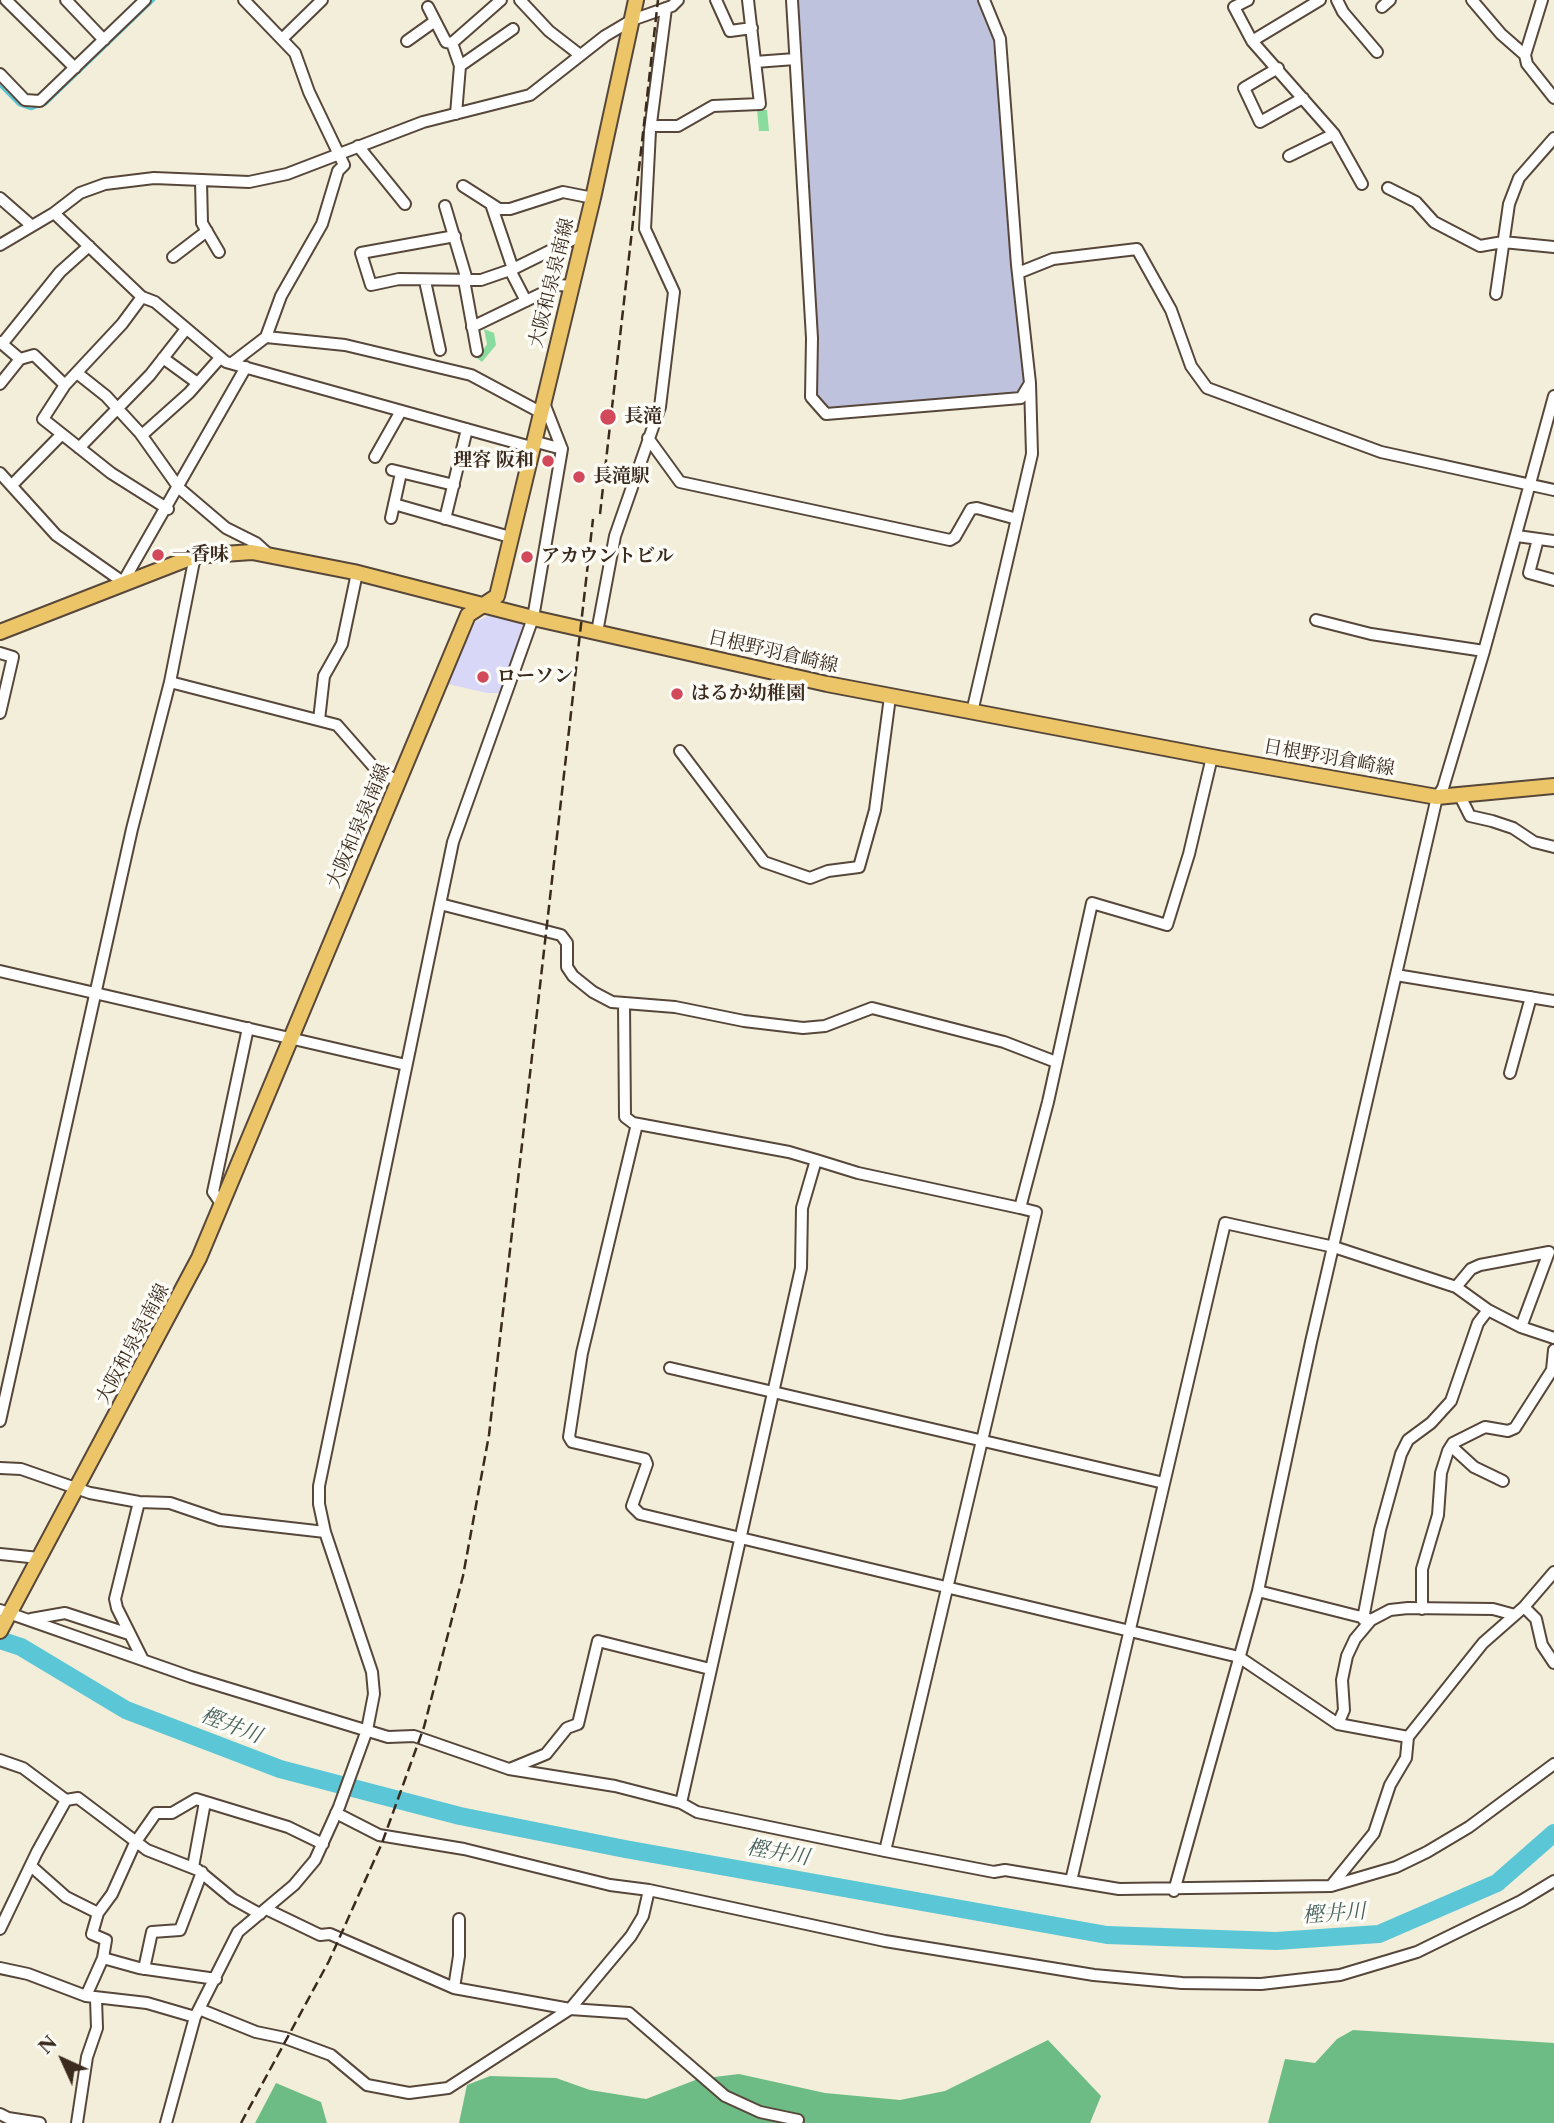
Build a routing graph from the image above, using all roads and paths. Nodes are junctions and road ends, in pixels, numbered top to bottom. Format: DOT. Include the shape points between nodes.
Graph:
graph roads {
  1 [pos="6,0"];
  2 [pos="66,0"];
  3 [pos="145,0"];
  4 [pos="244,0"];
  5 [pos="322,0"];
  6 [pos="501,0"];
  7 [pos="521,0"];
  8 [pos="636,0"];
  9 [pos="678,0"];
  10 [pos="716,0"];
  11 [pos="748,0"];
  12 [pos="792,0"];
  13 [pos="984,0"];
  14 [pos="1248,0"];
  15 [pos="1320,0"];
  16 [pos="1337,0"];
  17 [pos="1472,0"];
  18 [pos="1542,0"];
  19 [pos="428,7"];
  20 [pos="666,8"];
  21 [pos="632,20"];
  22 [pos="435,21"];
  23 [pos="752,28"];
  24 [pos="513,29"];
  25 [pos="282,38"];
  26 [pos="104,40"];
  27 [pos="407,41"];
  28 [pos="1252,41"];
  29 [pos="452,43"];
  30 [pos="1377,52"];
  31 [pos="580,55"];
  32 [pos="1525,55"];
  33 [pos="795,59"];
  34 [pos="755,62"];
  35 [pos="460,66"];
  36 [pos="75,68"];
  37 [pos="1278,68"];
  38 [pos="0,74"];
  39 [pos="1554,98"];
  40 [pos="1303,99"];
  41 [pos="456,114"];
  42 [pos="651,126"];
  43 [pos="1334,134"];
  44 [pos="1554,138"];
  45 [pos="358,146"];
  46 [pos="339,153"];
  47 [pos="1289,156"];
  48 [pos="201,181"];
  49 [pos="1362,184"];
  50 [pos="463,186"];
  51 [pos="1388,188"];
  52 [pos="0,198"];
  53 [pos="593,198"];
  54 [pos="405,204"];
  55 [pos="445,206"];
  56 [pos="492,207"];
  57 [pos="54,213"];
  58 [pos="32,226"];
  59 [pos="207,231"];
  60 [pos="584,234"];
  61 [pos="455,236"];
  62 [pos="1503,242"];
  63 [pos="0,245"];
  64 [pos="89,246"];
  65 [pos="1554,247"];
  66 [pos="219,253"];
  67 [pos="173,257"];
  68 [pos="512,269"];
  69 [pos="1018,273"];
  70 [pos="465,280"];
  71 [pos="425,281"];
  72 [pos="571,286"];
  73 [pos="1496,294"];
  74 [pos="142,297"];
  75 [pos="526,301"];
  76 [pos="472,327"];
  77 [pos="186,329"];
  78 [pos="266,337"];
  79 [pos="1,343"];
  80 [pos="440,350"];
  81 [pos="477,351"];
  82 [pos="163,358"];
  83 [pos="220,358"];
  84 [pos="20,359"];
  85 [pos="232,363"];
  86 [pos="246,367"];
  87 [pos="77,373"];
  88 [pos="196,382"];
  89 [pos="1030,383"];
  90 [pos="0,384"];
  91 [pos="65,385"];
  92 [pos="1553,403"];
  93 [pos="542,406"];
  94 [pos="118,408"];
  95 [pos="401,411"];
  96 [pos="467,429"];
  97 [pos="62,434"];
  98 [pos="142,435"];
  99 [pos="648,438"];
  100 [pos="532,444"];
  101 [pos="79,448"];
  102 [pos="562,449"];
  103 [pos="375,457"];
  104 [pos="0,473"];
  105 [pos="12,485"];
  106 [pos="454,485"];
  107 [pos="1531,486"];
  108 [pos="179,488"];
  109 [pos="1554,490"];
  110 [pos="394,505"];
  111 [pos="168,509"];
  112 [pos="391,518"];
  113 [pos="445,519"];
  114 [pos="1017,519"];
  115 [pos="1517,536"];
  116 [pos="510,537"];
  117 [pos="1538,539"];
  118 [pos="1554,541"];
  119 [pos="267,553"];
  120 [pos="195,556"];
  121 [pos="357,573"];
  122 [pos="1554,580"];
  123 [pos="123,582"];
  124 [pos="485,605"];
  125 [pos="533,618"];
  126 [pos="1316,620"];
  127 [pos="0,632"];
  128 [pos="597,632"];
  129 [pos="1483,651"];
  130 [pos="0,653"];
  131 [pos="170,682"];
  132 [pos="890,697"];
  133 [pos="972,712"];
  134 [pos="0,713"];
  135 [pos="319,720"];
  136 [pos="680,751"];
  137 [pos="1212,757"];
  138 [pos="398,782"];
  139 [pos="1554,786"];
  140 [pos="1460,796"];
  141 [pos="1437,797"];
  142 [pos="1554,847"];
  143 [pos="440,904"];
  144 [pos="0,971"];
  145 [pos="1396,975"];
  146 [pos="96,993"];
  147 [pos="1531,997"];
  148 [pos="1554,1001"];
  149 [pos="624,1003"];
  150 [pos="248,1028"];
  151 [pos="291,1038"];
  152 [pos="1056,1062"];
  153 [pos="406,1065"];
  154 [pos="1510,1073"];
  155 [pos="637,1124"];
  156 [pos="816,1160"];
  157 [pos="222,1205"];
  158 [pos="1020,1208"];
  159 [pos="1334,1247"];
  160 [pos="1456,1287"];
  161 [pos="1488,1310"];
  162 [pos="1521,1327"];
  163 [pos="1554,1338"];
  164 [pos="1554,1350"];
  165 [pos="670,1368"];
  166 [pos="772,1391"];
  167 [pos="0,1421"];
  168 [pos="983,1440"];
  169 [pos="1451,1446"];
  170 [pos="0,1468"];
  171 [pos="1503,1481"];
  172 [pos="1164,1483"];
  173 [pos="76,1489"];
  174 [pos="139,1502"];
  175 [pos="325,1532"];
  176 [pos="739,1538"];
  177 [pos="0,1553"];
  178 [pos="39,1558"];
  179 [pos="1554,1573"];
  180 [pos="948,1589"];
  181 [pos="1258,1591"];
  182 [pos="1422,1609"];
  183 [pos="1520,1611"];
  184 [pos="4,1618"];
  185 [pos="29,1619"];
  186 [pos="1367,1619"];
  187 [pos="1129,1630"];
  188 [pos="129,1634"];
  189 [pos="1239,1657"];
  190 [pos="143,1660"];
  191 [pos="1554,1663"];
  192 [pos="710,1669"];
  193 [pos="1338,1724"];
  194 [pos="366,1732"];
  195 [pos="1408,1737"];
  196 [pos="0,1760"];
  197 [pos="1554,1764"];
  198 [pos="509,1769"];
  199 [pos="66,1800"];
  200 [pos="205,1802"];
  201 [pos="681,1803"];
  202 [pos="338,1810"];
  203 [pos="135,1843"];
  204 [pos="323,1844"];
  205 [pos="885,1851"];
  206 [pos="31,1866"];
  207 [pos="197,1870"];
  208 [pos="1071,1881"];
  209 [pos="1554,1881"];
  210 [pos="1331,1886"];
  211 [pos="649,1890"];
  212 [pos="1174,1891"];
  213 [pos="263,1912"];
  214 [pos="98,1913"];
  215 [pos="459,1919"];
  216 [pos="0,1929"];
  217 [pos="103,1958"];
  218 [pos="0,1968"];
  219 [pos="144,1969"];
  220 [pos="216,1979"];
  221 [pos="454,1988"];
  222 [pos="91,1997"];
  223 [pos="570,2009"];
  224 [pos="197,2013"];
  225 [pos="0,2114"];
  226 [pos="797,2120"];
  227 [pos="40,2123"];
  228 [pos="78,2123"];
  229 [pos="166,2123"];
  1 -- 36 [label="street"];
  2 -- 26 [label="street"];
  3 -- 26 [label="street"];
  4 -- 25 [label="street"];
  5 -- 25 [label="street"];
  6 -- 29 [label="street"];
  7 -- 31 [label="street" via="548,31"];
  8 -- 21 [label="main road, 大阪和泉泉南線"];
  9 -- 20 [label="street"];
  10 -- 23 [label="street" via="730,31"];
  11 -- 23 [label="street"];
  12 -- 33 [label="street"];
  13 -- 69 [label="street" via="1000,39"];
  14 -- 28 [label="street" via="1234,7"];
  15 -- 28 [label="street"];
  16 -- 30 [label="street"];
  17 -- 32 [label="street"];
  18 -- 32 [label="street"];
  19 -- 22 [label="street"];
  20 -- 21 [label="street"];
  20 -- 42 [label="street"];
  21 -- 31 [label="street"];
  21 -- 53 [label="main road, 大阪和泉泉南線"];
  22 -- 27 [label="street"];
  22 -- 29 [label="street" via="446,42"];
  23 -- 34 [label="street"];
  24 -- 35 [label="street"];
  25 -- 46 [label="street" via="295,53"];
  26 -- 36 [label="street"];
  28 -- 37 [label="street"];
  29 -- 35 [label="street"];
  31 -- 41 [label="street" via="530,95"];
  32 -- 39 [label="street"];
  33 -- 34 [label="street"];
  33 -- 89 [label="street" via="812,338 811,397 826,414 1021,398"];
  34 -- 42 [label="street" via="760,104 713,106 678,126"];
  35 -- 41 [label="street"];
  36 -- 38 [label="street" via="36,103 26,100"];
  37 -- 40 [label="street"];
  37 -- 40 [label="street" via="1244,88 1260,122"];
  40 -- 43 [label="street"];
  41 -- 45 [label="street"];
  42 -- 99 [label="street" via="645,229 674,292 660,407"];
  43 -- 47 [label="street"];
  43 -- 49 [label="street"];
  44 -- 62 [label="street" via="1519,178"];
  45 -- 46 [label="street"];
  45 -- 54 [label="street"];
  46 -- 48 [label="street" via="287,174 249,182"];
  46 -- 78 [label="street" via="344,165 338,171 322,224 281,296"];
  48 -- 57 [label="street" via="154,178 105,184 80,192"];
  48 -- 59 [label="street" via="202,223"];
  50 -- 56 [label="street"];
  51 -- 62 [label="street" via="1416,202 1434,222 1480,246"];
  52 -- 58 [label="street"];
  53 -- 56 [label="street" via="563,192 510,209"];
  53 -- 60 [label="main road, 大阪和泉泉南線"];
  55 -- 61 [label="street"];
  56 -- 68 [label="street"];
  57 -- 58 [label="street"];
  57 -- 64 [label="street"];
  58 -- 63 [label="street"];
  59 -- 66 [label="street"];
  59 -- 67 [label="street"];
  60 -- 68 [label="street"];
  60 -- 72 [label="main road, 大阪和泉泉南線"];
  61 -- 70 [label="street"];
  61 -- 71 [label="street" via="361,253 371,285 399,279"];
  62 -- 65 [label="street"];
  62 -- 73 [label="street"];
  64 -- 74 [label="street"];
  64 -- 79 [label="street" via="60,272"];
  68 -- 70 [label="street" via="481,280"];
  68 -- 75 [label="street"];
  69 -- 89 [label="street"];
  69 -- 107 [label="street" via="1053,260 1137,249 1171,310 1191,366 1206,388 1381,452"];
  70 -- 71 [label="street"];
  70 -- 76 [label="street"];
  71 -- 80 [label="street"];
  72 -- 75 [label="street" via="559,285"];
  72 -- 93 [label="main road, 大阪和泉泉南線"];
  74 -- 77 [label="street" via="155,302"];
  74 -- 87 [label="street"];
  75 -- 76 [label="street"];
  76 -- 81 [label="street"];
  77 -- 82 [label="street"];
  77 -- 83 [label="street"];
  78 -- 85 [label="street"];
  78 -- 93 [label="street" via="383,352 471,375"];
  79 -- 84 [label="street"];
  82 -- 88 [label="street"];
  82 -- 94 [label="street"];
  83 -- 85 [label="street"];
  83 -- 88 [label="street"];
  84 -- 90 [label="street"];
  84 -- 91 [label="street" via="34,355"];
  85 -- 86 [label="street"];
  86 -- 95 [label="street"];
  86 -- 108 [label="street"];
  87 -- 91 [label="street"];
  87 -- 94 [label="street"];
  88 -- 98 [label="street"];
  89 -- 114 [label="street" via="1034,443"];
  91 -- 97 [label="street" via="43,419"];
  92 -- 107 [label="street"];
  93 -- 100 [label="main road, 大阪和泉泉南線"];
  93 -- 102 [label="street"];
  94 -- 98 [label="street"];
  94 -- 101 [label="street"];
  95 -- 96 [label="street"];
  95 -- 103 [label="street"];
  96 -- 100 [label="street"];
  96 -- 106 [label="street"];
  97 -- 101 [label="street"];
  97 -- 105 [label="street"];
  98 -- 108 [label="street"];
  99 -- 114 [label="street" via="680,482 950,540 971,509"];
  99 -- 128 [label="street" via="615,536"];
  100 -- 102 [label="street"];
  100 -- 116 [label="main road, 大阪和泉泉南線"];
  101 -- 111 [label="street"];
  102 -- 125 [label="street"];
  104 -- 105 [label="street"];
  105 -- 123 [label="street" via="56,535"];
  106 -- 110 [label="street" via="396,472"];
  106 -- 113 [label="street"];
  107 -- 109 [label="street"];
  107 -- 115 [label="street"];
  108 -- 111 [label="street"];
  108 -- 119 [label="street" via="226,528"];
  110 -- 112 [label="street"];
  110 -- 113 [label="street"];
  111 -- 123 [label="street"];
  113 -- 116 [label="street"];
  114 -- 133 [label="street"];
  115 -- 117 [label="street"];
  115 -- 129 [label="street"];
  116 -- 124 [label="main road, 大阪和泉泉南線" via="497,596"];
  117 -- 118 [label="street"];
  117 -- 122 [label="street" via="1528,573"];
  119 -- 120 [label="main road, 日根野羽倉崎線"];
  119 -- 121 [label="main road, 日根野羽倉崎線"];
  120 -- 123 [label="main road, 日根野羽倉崎線"];
  120 -- 131 [label="street"];
  121 -- 124 [label="main road, 日根野羽倉崎線"];
  121 -- 135 [label="street" via="342,644 324,676"];
  123 -- 127 [label="main road, 日根野羽倉崎線"];
  124 -- 125 [label="main road, 日根野羽倉崎線"];
  124 -- 138 [label="main road, 大阪和泉泉南線" via="468,615"];
  125 -- 128 [label="main road, 日根野羽倉崎線"];
  125 -- 143 [label="street" via="453,842"];
  126 -- 129 [label="street" via="1371,634"];
  128 -- 132 [label="main road, 日根野羽倉崎線"];
  129 -- 141 [label="street"];
  130 -- 134 [label="street" via="13,657"];
  131 -- 135 [label="street"];
  131 -- 146 [label="street"];
  132 -- 133 [label="main road, 日根野羽倉崎線"];
  132 -- 136 [label="street" via="875,810 859,867 810,878 764,862"];
  133 -- 137 [label="main road, 日根野羽倉崎線"];
  135 -- 138 [label="street" via="337,725 372,765"];
  137 -- 141 [label="main road, 日根野羽倉崎線"];
  137 -- 152 [label="street" via="1167,925 1092,903"];
  138 -- 151 [label="main road, 大阪和泉泉南線"];
  139 -- 140 [label="main road, 日根野羽倉崎線"];
  140 -- 141 [label="main road, 日根野羽倉崎線"];
  140 -- 142 [label="street" via="1470,816 1513,828 1534,842"];
  141 -- 145 [label="street"];
  143 -- 149 [label="street" via="561,935 567,943 567,967 573,976 593,992"];
  143 -- 153 [label="street"];
  144 -- 146 [label="street"];
  145 -- 147 [label="street"];
  145 -- 159 [label="street"];
  146 -- 150 [label="street"];
  146 -- 167 [label="street"];
  147 -- 148 [label="street"];
  147 -- 154 [label="street"];
  149 -- 152 [label="street" via="803,1028 825,1026 872,1009 1004,1042"];
  149 -- 155 [label="street" via="625,1117"];
  150 -- 151 [label="street"];
  150 -- 157 [label="street" via="213,1192"];
  151 -- 153 [label="street"];
  151 -- 157 [label="main road, 大阪和泉泉南線"];
  152 -- 158 [label="street"];
  153 -- 175 [label="street" via="319,1486"];
  155 -- 156 [label="street"];
  155 -- 176 [label="street" via="582,1353 569,1437 572,1442 645,1459 632,1506 640,1514"];
  156 -- 158 [label="street"];
  156 -- 166 [label="street" via="802,1208 802,1268"];
  157 -- 173 [label="main road, 大阪和泉泉南線" via="169,1318"];
  158 -- 168 [label="street" via="1036,1212"];
  159 -- 160 [label="street"];
  159 -- 172 [label="street" via="1224,1223"];
  159 -- 181 [label="street"];
  160 -- 161 [label="street"];
  160 -- 162 [label="street" via="1480,1265 1549,1252"];
  161 -- 162 [label="street"];
  161 -- 186 [label="street" via="1478,1323 1451,1401 1408,1440 1401,1454 1380,1530"];
  162 -- 163 [label="street"];
  164 -- 169 [label="street" via="1552,1370 1515,1428 1485,1427"];
  165 -- 166 [label="street"];
  166 -- 168 [label="street"];
  166 -- 176 [label="street"];
  168 -- 172 [label="street"];
  168 -- 180 [label="street"];
  169 -- 171 [label="street" via="1474,1466"];
  169 -- 182 [label="street" via="1443,1462 1438,1515 1424,1558"];
  170 -- 173 [label="street" via="21,1469"];
  172 -- 187 [label="street"];
  173 -- 174 [label="street"];
  173 -- 178 [label="main road, 大阪和泉泉南線"];
  174 -- 175 [label="street" via="170,1503 219,1520"];
  174 -- 188 [label="street" via="115,1599"];
  175 -- 194 [label="street" via="372,1672 374,1695"];
  176 -- 180 [label="street"];
  176 -- 192 [label="street"];
  177 -- 178 [label="street"];
  178 -- 184 [label="main road, 大阪和泉泉南線"];
  179 -- 183 [label="street"];
  180 -- 187 [label="street"];
  180 -- 205 [label="street"];
  181 -- 186 [label="street"];
  181 -- 189 [label="street"];
  182 -- 183 [label="street"];
  182 -- 186 [label="street" via="1390,1610"];
  183 -- 191 [label="street" via="1536,1619 1542,1645"];
  183 -- 195 [label="street" via="1483,1643"];
  184 -- 185 [label="street"];
  185 -- 188 [label="street" via="65,1613"];
  185 -- 190 [label="street"];
  186 -- 193 [label="street" via="1347,1656 1342,1680 1344,1710"];
  187 -- 189 [label="street"];
  187 -- 208 [label="street"];
  188 -- 190 [label="street"];
  189 -- 193 [label="street"];
  189 -- 212 [label="street"];
  190 -- 194 [label="street"];
  192 -- 198 [label="street" via="598,1641 578,1724 567,1728 546,1754"];
  192 -- 201 [label="street"];
  193 -- 195 [label="street"];
  194 -- 198 [label="street" via="414,1736"];
  194 -- 202 [label="street"];
  195 -- 210 [label="street" via="1406,1758 1390,1785 1374,1833"];
  196 -- 199 [label="street" via="23,1768"];
  197 -- 210 [label="street" via="1427,1852"];
  198 -- 201 [label="street" via="615,1786"];
  199 -- 203 [label="street" via="78,1798"];
  199 -- 206 [label="street"];
  200 -- 203 [label="street" via="197,1799 172,1813 156,1813"];
  200 -- 204 [label="street" via="288,1827"];
  200 -- 207 [label="street"];
  201 -- 205 [label="street" via="697,1812"];
  202 -- 204 [label="street"];
  202 -- 211 [label="street" via="379,1835"];
  203 -- 207 [label="street"];
  203 -- 214 [label="street"];
  204 -- 213 [label="street" via="304,1875"];
  205 -- 208 [label="street"];
  206 -- 214 [label="street" via="66,1897"];
  206 -- 216 [label="street"];
  207 -- 213 [label="street" via="233,1899"];
  207 -- 219 [label="street" via="180,1930 152,1932"];
  208 -- 212 [label="street"];
  209 -- 211 [label="street" via="1417,1952 1340,1975 1261,1984 1094,1975 885,1941"];
  210 -- 212 [label="street"];
  211 -- 223 [label="street" via="643,1916 631,1936"];
  213 -- 220 [label="street" via="238,1931"];
  213 -- 221 [label="street" via="320,1935 330,1934"];
  214 -- 217 [label="street" via="92,1934 106,1940"];
  215 -- 221 [label="street"];
  217 -- 219 [label="street"];
  217 -- 222 [label="street"];
  218 -- 222 [label="street"];
  219 -- 220 [label="street"];
  220 -- 224 [label="street"];
  221 -- 223 [label="street"];
  222 -- 224 [label="street"];
  222 -- 228 [label="street" via="97,2028 87,2057"];
  223 -- 224 [label="street" via="449,2088 409,2093 368,2085 331,2055"];
  223 -- 226 [label="street" via="629,2012 725,2096 760,2112"];
  224 -- 229 [label="street"];
  225 -- 227 [label="street"];
}
